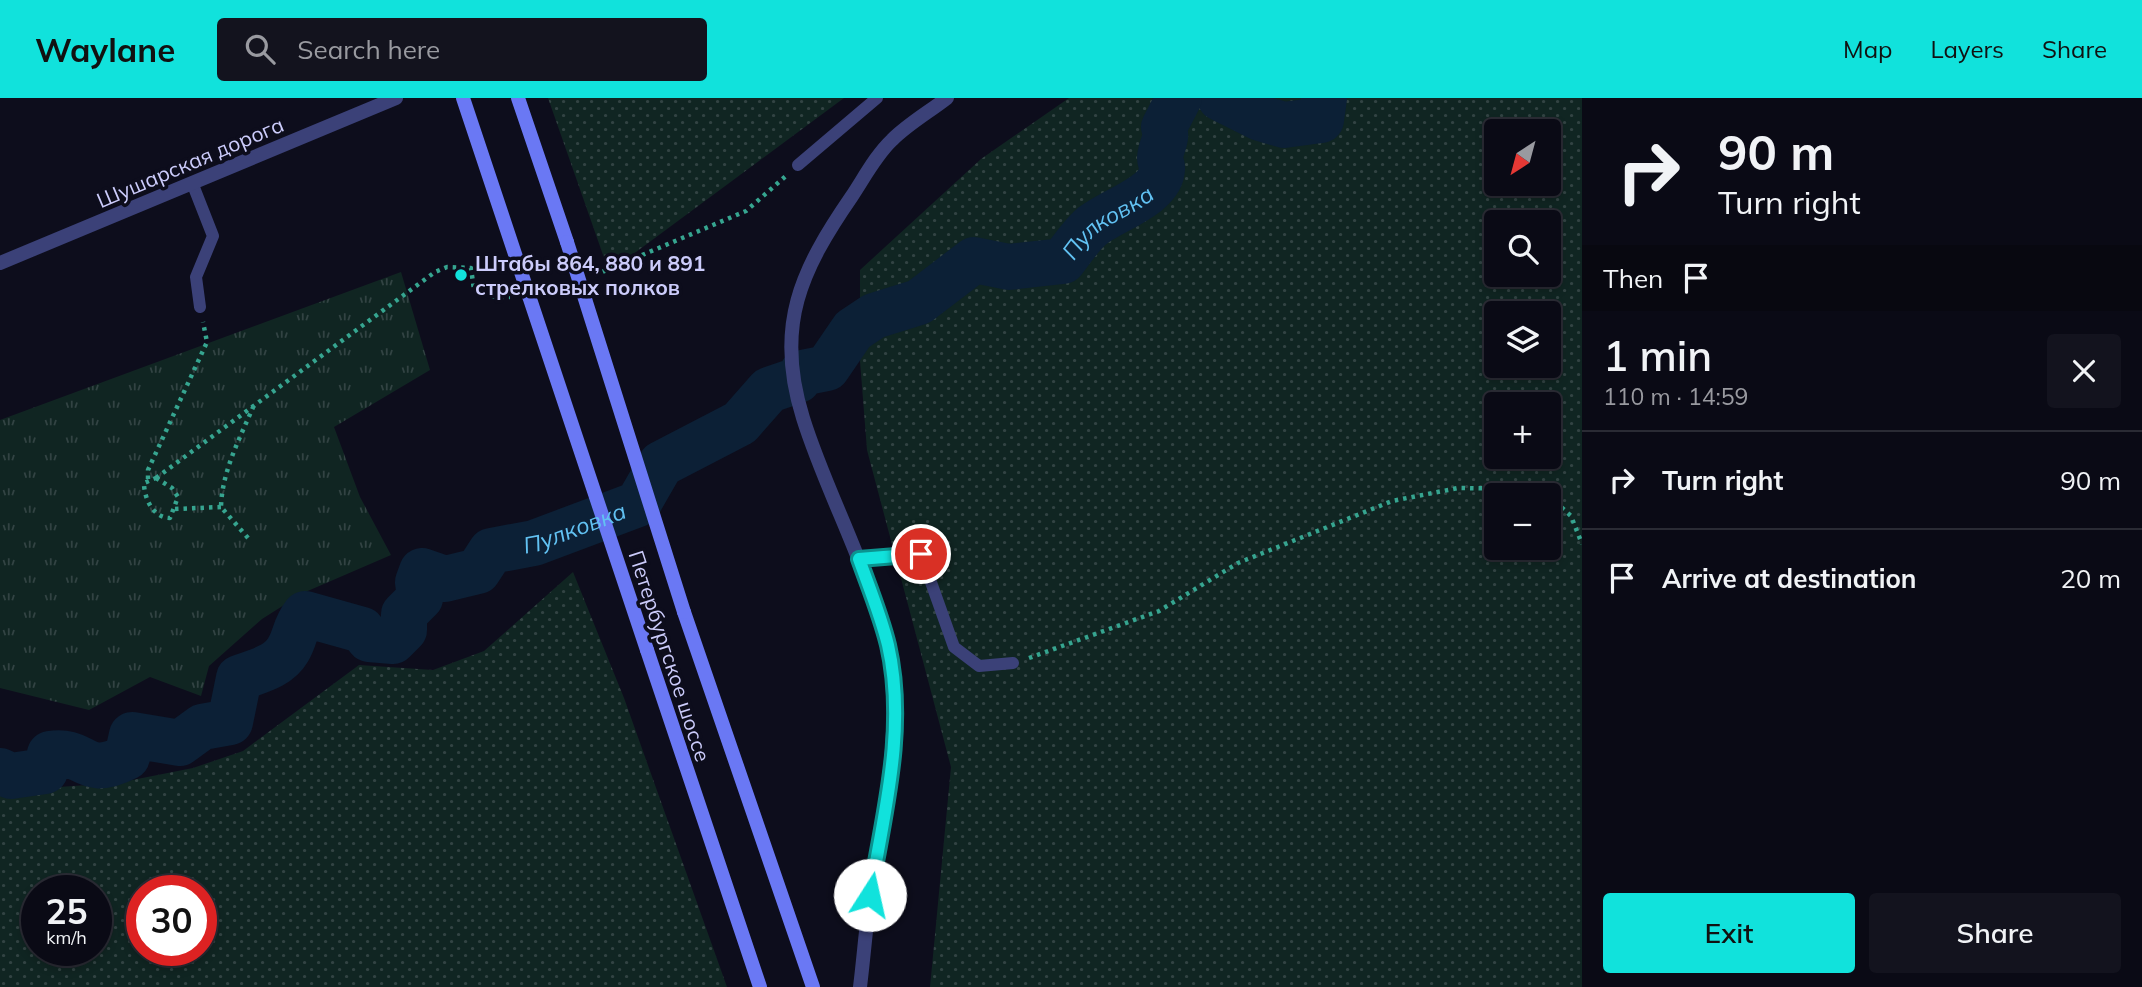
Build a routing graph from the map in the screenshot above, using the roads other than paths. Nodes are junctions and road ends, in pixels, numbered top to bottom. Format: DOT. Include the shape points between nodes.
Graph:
graph roads {
  1 [pos="396,98"];
  2 [pos="463,98"];
  3 [pos="518,98"];
  4 [pos="877,98"];
  5 [pos="947,98"];
  6 [pos="799,165"];
  7 [pos="193,185"];
  8 [pos="0,263"];
  9 [pos="200,307"];
  10 [pos="859,559"];
  11 [pos="1013,663"];
  12 [pos="760,987"];
  13 [pos="813,987"];
  14 [pos="860,987"];
  1 -- 7 [label="street, Шушарская дорога"];
  2 -- 12 [label="main road, Петербургское шоссе, bridge"];
  3 -- 13 [label="main road, Петербургское шоссе, bridge" via="684,612"];
  4 -- 6 [label="lane"];
  5 -- 10 [label="street" via="891,141 821,242 797,295 791,349 794,383 803,419"];
  7 -- 8 [label="street, Шушарская дорога"];
  7 -- 9 [label="lane" via="213,236 196,277"];
  10 -- 11 [label="lane" via="921,554 954,647 979,666"];
  10 -- 14 [label="street" via="889,647 896,716"];
}
